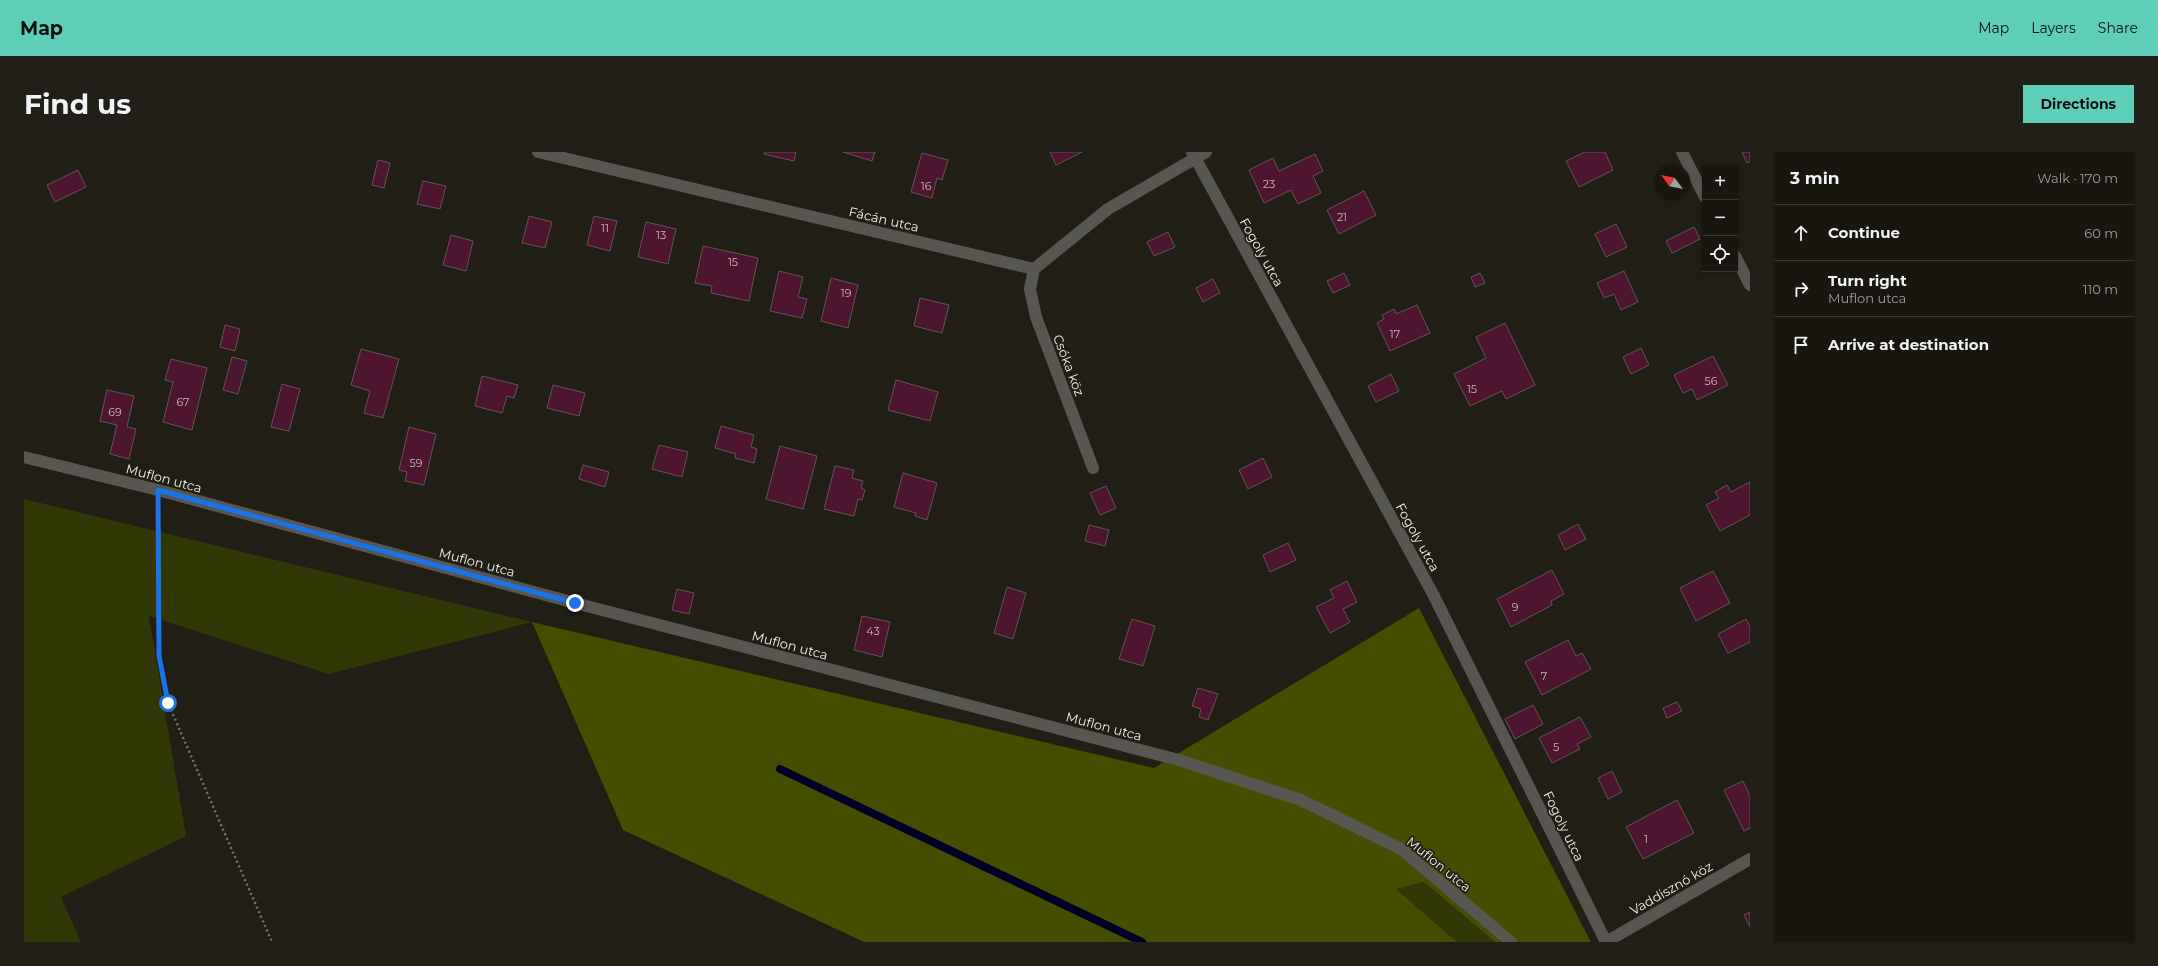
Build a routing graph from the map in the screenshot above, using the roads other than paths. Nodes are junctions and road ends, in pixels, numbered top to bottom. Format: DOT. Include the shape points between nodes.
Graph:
graph roads {
  1 [pos="538,152"];
  2 [pos="1206,152"];
  3 [pos="1682,152"];
  4 [pos="1193,155"];
  5 [pos="1702,191"];
  6 [pos="1738,262"];
  7 [pos="1034,268"];
  8 [pos="1750,285"];
  9 [pos="24,456"];
  10 [pos="1093,468"];
  11 [pos="1750,860"];
  12 [pos="1511,942"];
  13 [pos="1606,942"];
  1 -- 7 [label="street, Fácán utca"];
  2 -- 4 [label="street"];
  3 -- 5 [label="street"];
  4 -- 7 [label="street" via="1108,209"];
  4 -- 13 [label="street, Fogoly utca" via="1433,594"];
  6 -- 8 [label="street"];
  7 -- 10 [label="street, Csóka köz" via="1030,289 1036,317"];
  9 -- 12 [label="street, Muflon utca" via="1179,760 1301,800 1401,849"];
  11 -- 13 [label="street, Vaddisznó köz"];
}
